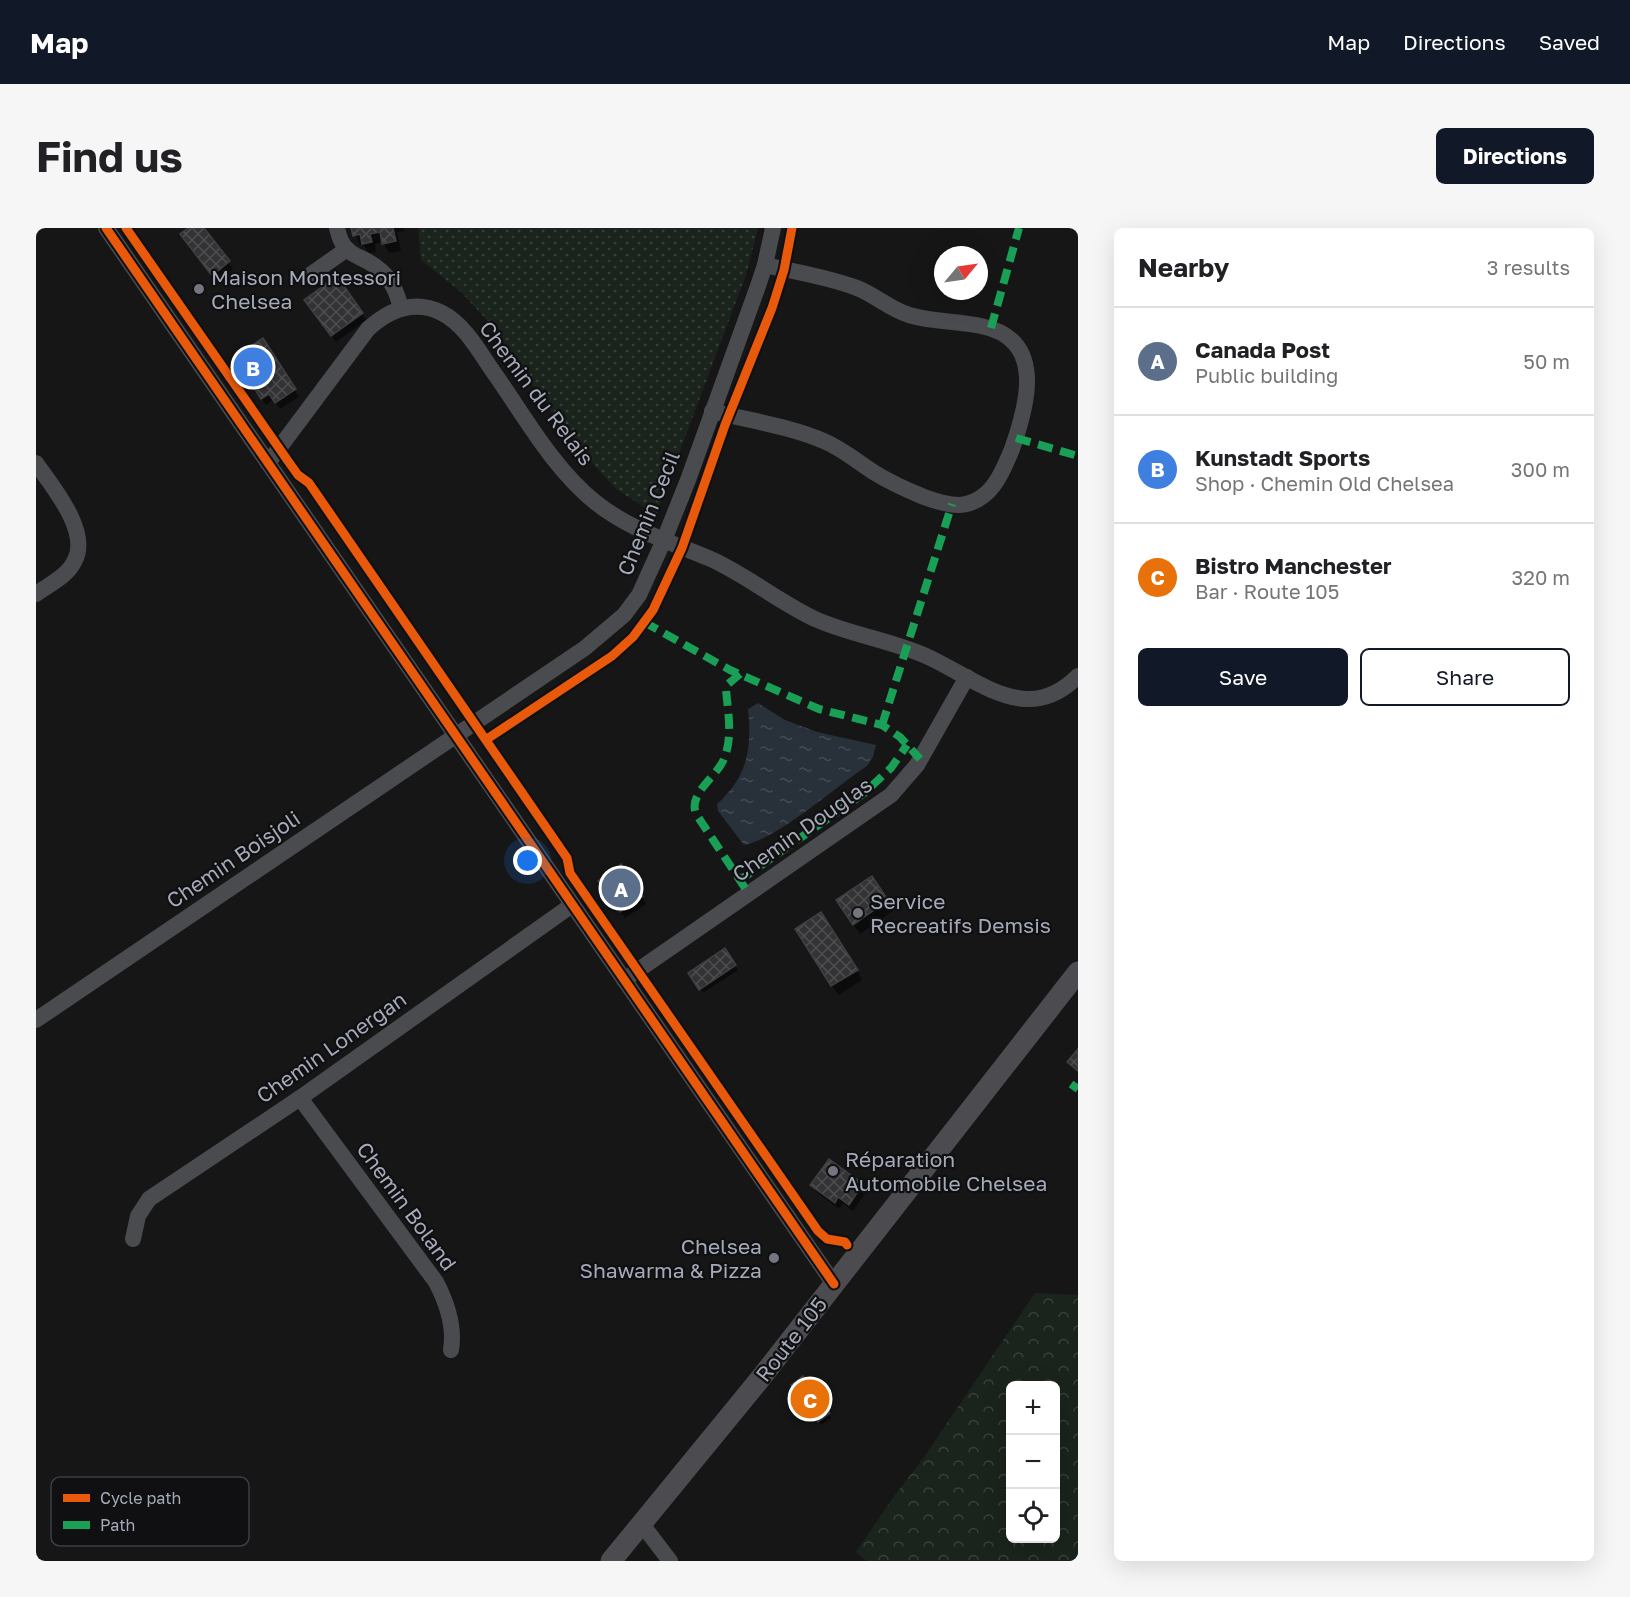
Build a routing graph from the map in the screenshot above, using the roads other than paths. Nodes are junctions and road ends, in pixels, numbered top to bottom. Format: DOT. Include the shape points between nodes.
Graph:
graph roads {
  1 [pos="106,228"];
  2 [pos="337,228"];
  3 [pos="773,228"];
  4 [pos="347,249"];
  5 [pos="765,265"];
  6 [pos="310,275"];
  7 [pos="402,308"];
  8 [pos="712,411"];
  9 [pos="36,463"];
  10 [pos="268,463"];
  11 [pos="664,540"];
  12 [pos="36,594"];
  13 [pos="1078,676"];
  14 [pos="967,677"];
  15 [pos="456,736"];
  16 [pos="572,904"];
  17 [pos="1078,972"];
  18 [pos="624,980"];
  19 [pos="36,1020"];
  20 [pos="300,1098"];
  21 [pos="133,1239"];
  22 [pos="834,1284"];
  23 [pos="451,1350"];
  24 [pos="641,1523"];
  25 [pos="611,1561"];
  26 [pos="670,1561"];
  1 -- 10 [label="street"];
  2 -- 4 [label="street" via="340,242"];
  3 -- 5 [label="street, Chemin Cecil"];
  4 -- 6 [label="street"];
  4 -- 7 [label="street" via="391,281"];
  5 -- 8 [label="street, Chemin Cecil"];
  5 -- 8 [label="street" via="857,288 912,316 982,326 1006,336 1023,358 1028,376 1016,438 993,487 974,501 950,504 898,486 825,442"];
  7 -- 10 [label="street" via="368,329"];
  7 -- 11 [label="street, Chemin du Relais" via="429,308 456,324 576,484 620,519"];
  8 -- 11 [label="street, Chemin Cecil"];
  9 -- 12 [label="street" via="71,516 78,539 76,559 65,574"];
  10 -- 15 [label="street"];
  11 -- 14 [label="street, Chemin du Relais" via="726,567 815,619 905,647"];
  11 -- 15 [label="street, Chemin Cecil" via="639,595 624,615"];
  13 -- 14 [label="street, Chemin du Relais" via="1060,691 1027,699"];
  14 -- 18 [label="street, Chemin Douglas" via="917,765 891,795"];
  15 -- 16 [label="street"];
  15 -- 19 [label="street, Chemin Boisjoli"];
  16 -- 18 [label="street"];
  16 -- 20 [label="street, Chemin Lonergan"];
  17 -- 22 [label="main road, Route 105"];
  18 -- 22 [label="street"];
  20 -- 21 [label="street, Chemin Lonergan" via="149,1199 138,1216"];
  20 -- 23 [label="street, Chemin Boland" via="436,1282 453,1335"];
  22 -- 24 [label="main road, Route 105"];
  24 -- 25 [label="main road, Route 105"];
  24 -- 26 [label="street"];
}
